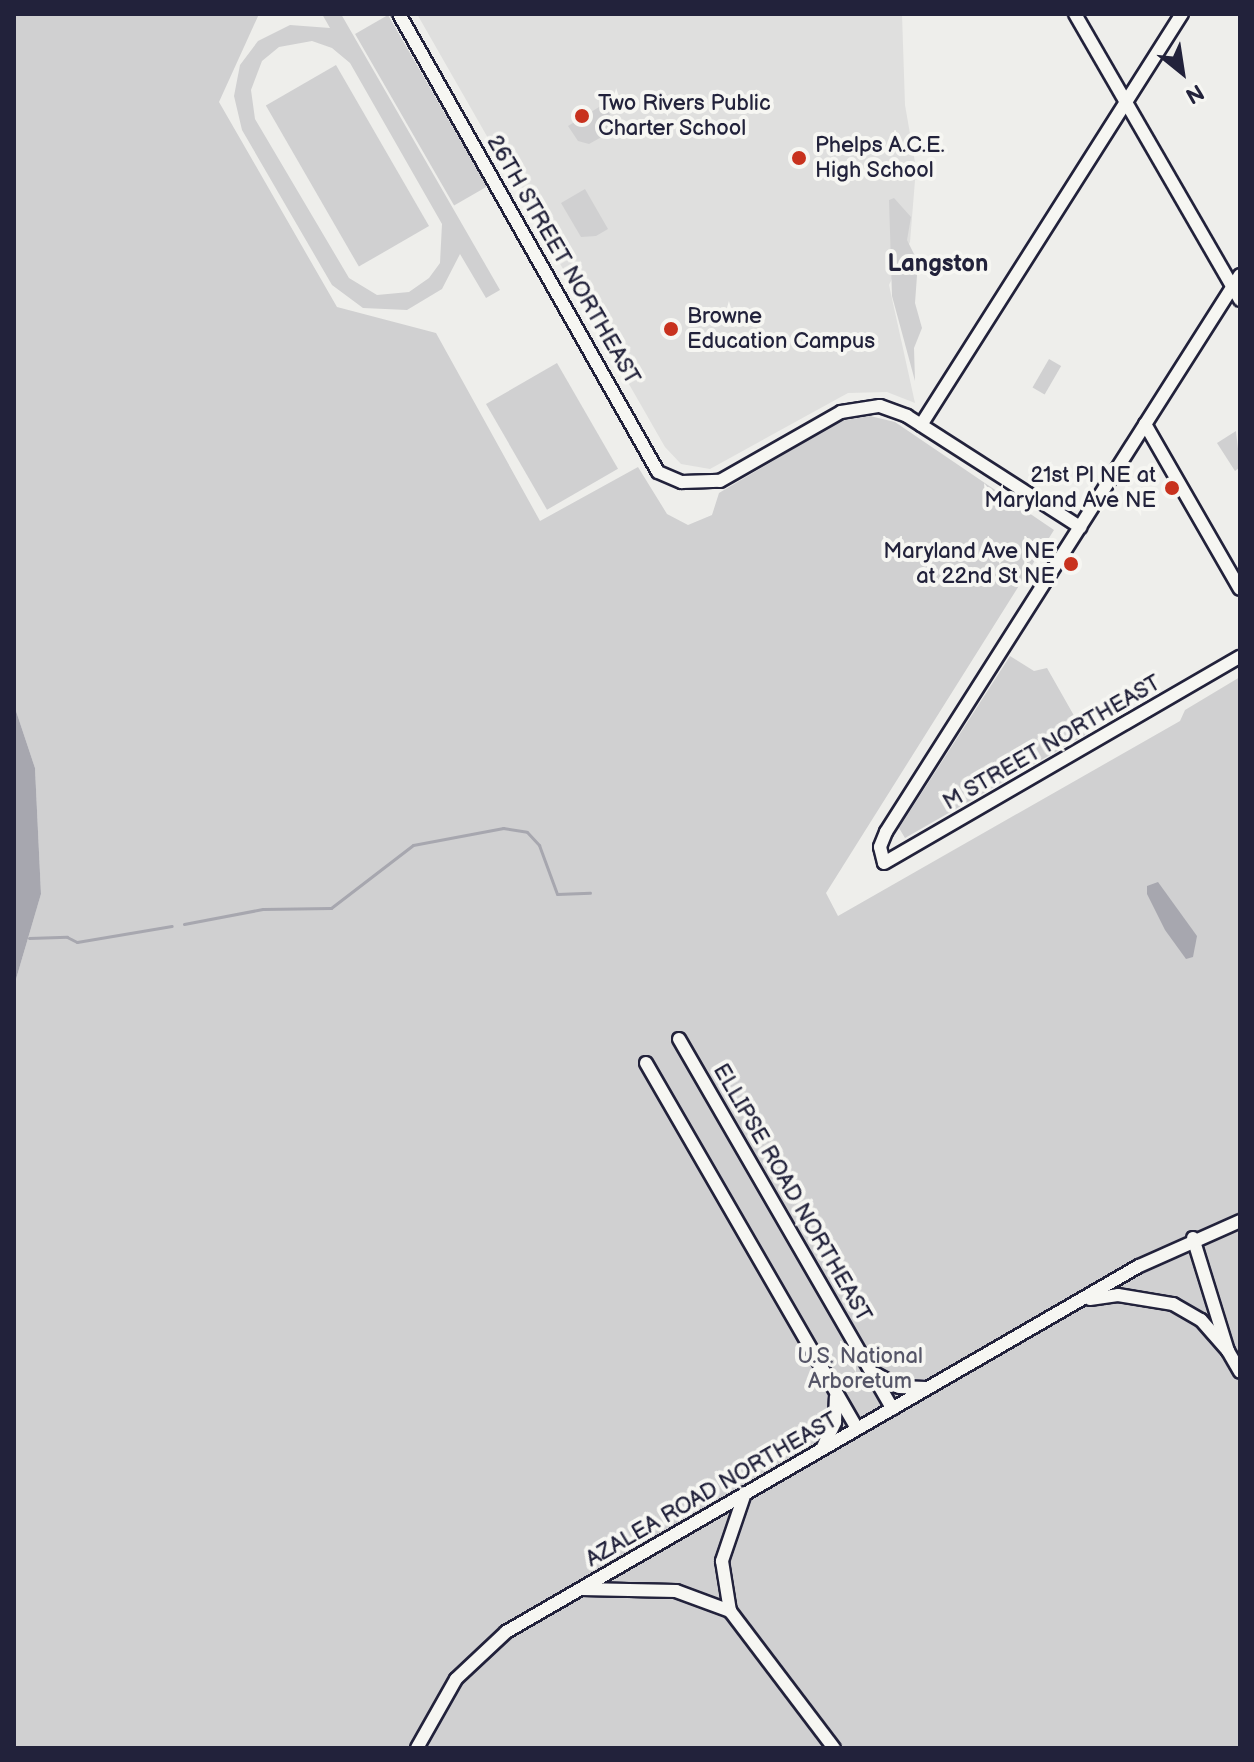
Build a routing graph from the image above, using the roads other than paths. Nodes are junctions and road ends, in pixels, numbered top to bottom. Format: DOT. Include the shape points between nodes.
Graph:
graph roads {
  1 [pos="399,14"];
  2 [pos="1075,14"];
  3 [pos="1182,14"];
  4 [pos="1126,102"];
  5 [pos="1236,281"];
  6 [pos="1240,300"];
  7 [pos="1145,424"];
  8 [pos="921,425"];
  9 [pos="1080,527"];
  10 [pos="1240,589"];
  11 [pos="1240,657"];
  12 [pos="679,1039"];
  13 [pos="646,1063"];
  14 [pos="1240,1221"];
  15 [pos="1193,1238"];
  16 [pos="1079,1301"];
  17 [pos="1228,1351"];
  18 [pos="869,1367"];
  19 [pos="1240,1372"];
  20 [pos="833,1386"];
  21 [pos="929,1388"];
  22 [pos="893,1409"];
  23 [pos="857,1429"];
  24 [pos="819,1451"];
  25 [pos="745,1493"];
  26 [pos="580,1589"];
  27 [pos="730,1611"];
  28 [pos="417,1748"];
  29 [pos="834,1748"];
  1 -- 8 [label="street, 26TH STREET NORTHEAST" via="658,472 682,482 720,481 853,407 886,407"];
  2 -- 4 [label="street"];
  3 -- 4 [label="street"];
  4 -- 5 [label="street"];
  4 -- 8 [label="street"];
  5 -- 6 [label="street"];
  5 -- 7 [label="street"];
  7 -- 9 [label="street"];
  7 -- 10 [label="street"];
  8 -- 9 [label="street"];
  9 -- 11 [label="street, M STREET NORTHEAST" via="886,832 880,847 884,863"];
  12 -- 18 [label="street, ELLIPSE ROAD NORTHEAST"];
  13 -- 20 [label="street"];
  14 -- 15 [label="street, AZALEA ROAD NORTHEAST"];
  15 -- 16 [label="street, AZALEA ROAD NORTHEAST"];
  15 -- 17 [label="street"];
  16 -- 17 [label="street, AZALEA ROAD NORTHEAST" via="1118,1295 1173,1304 1201,1320"];
  16 -- 21 [label="street, AZALEA ROAD NORTHEAST"];
  17 -- 19 [label="street"];
  18 -- 21 [label="street" via="899,1387"];
  18 -- 22 [label="street, ELLIPSE ROAD NORTHEAST"];
  20 -- 23 [label="street"];
  20 -- 24 [label="street" via="835,1422"];
  21 -- 22 [label="street, AZALEA ROAD NORTHEAST"];
  22 -- 23 [label="street, AZALEA ROAD NORTHEAST"];
  23 -- 24 [label="street, AZALEA ROAD NORTHEAST"];
  24 -- 25 [label="street, AZALEA ROAD NORTHEAST"];
  25 -- 26 [label="street, AZALEA ROAD NORTHEAST"];
  25 -- 27 [label="street" via="722,1561"];
  26 -- 27 [label="street" via="676,1591"];
  26 -- 28 [label="street, AZALEA ROAD NORTHEAST" via="474,1658 443,1698"];
  27 -- 29 [label="street"];
}
